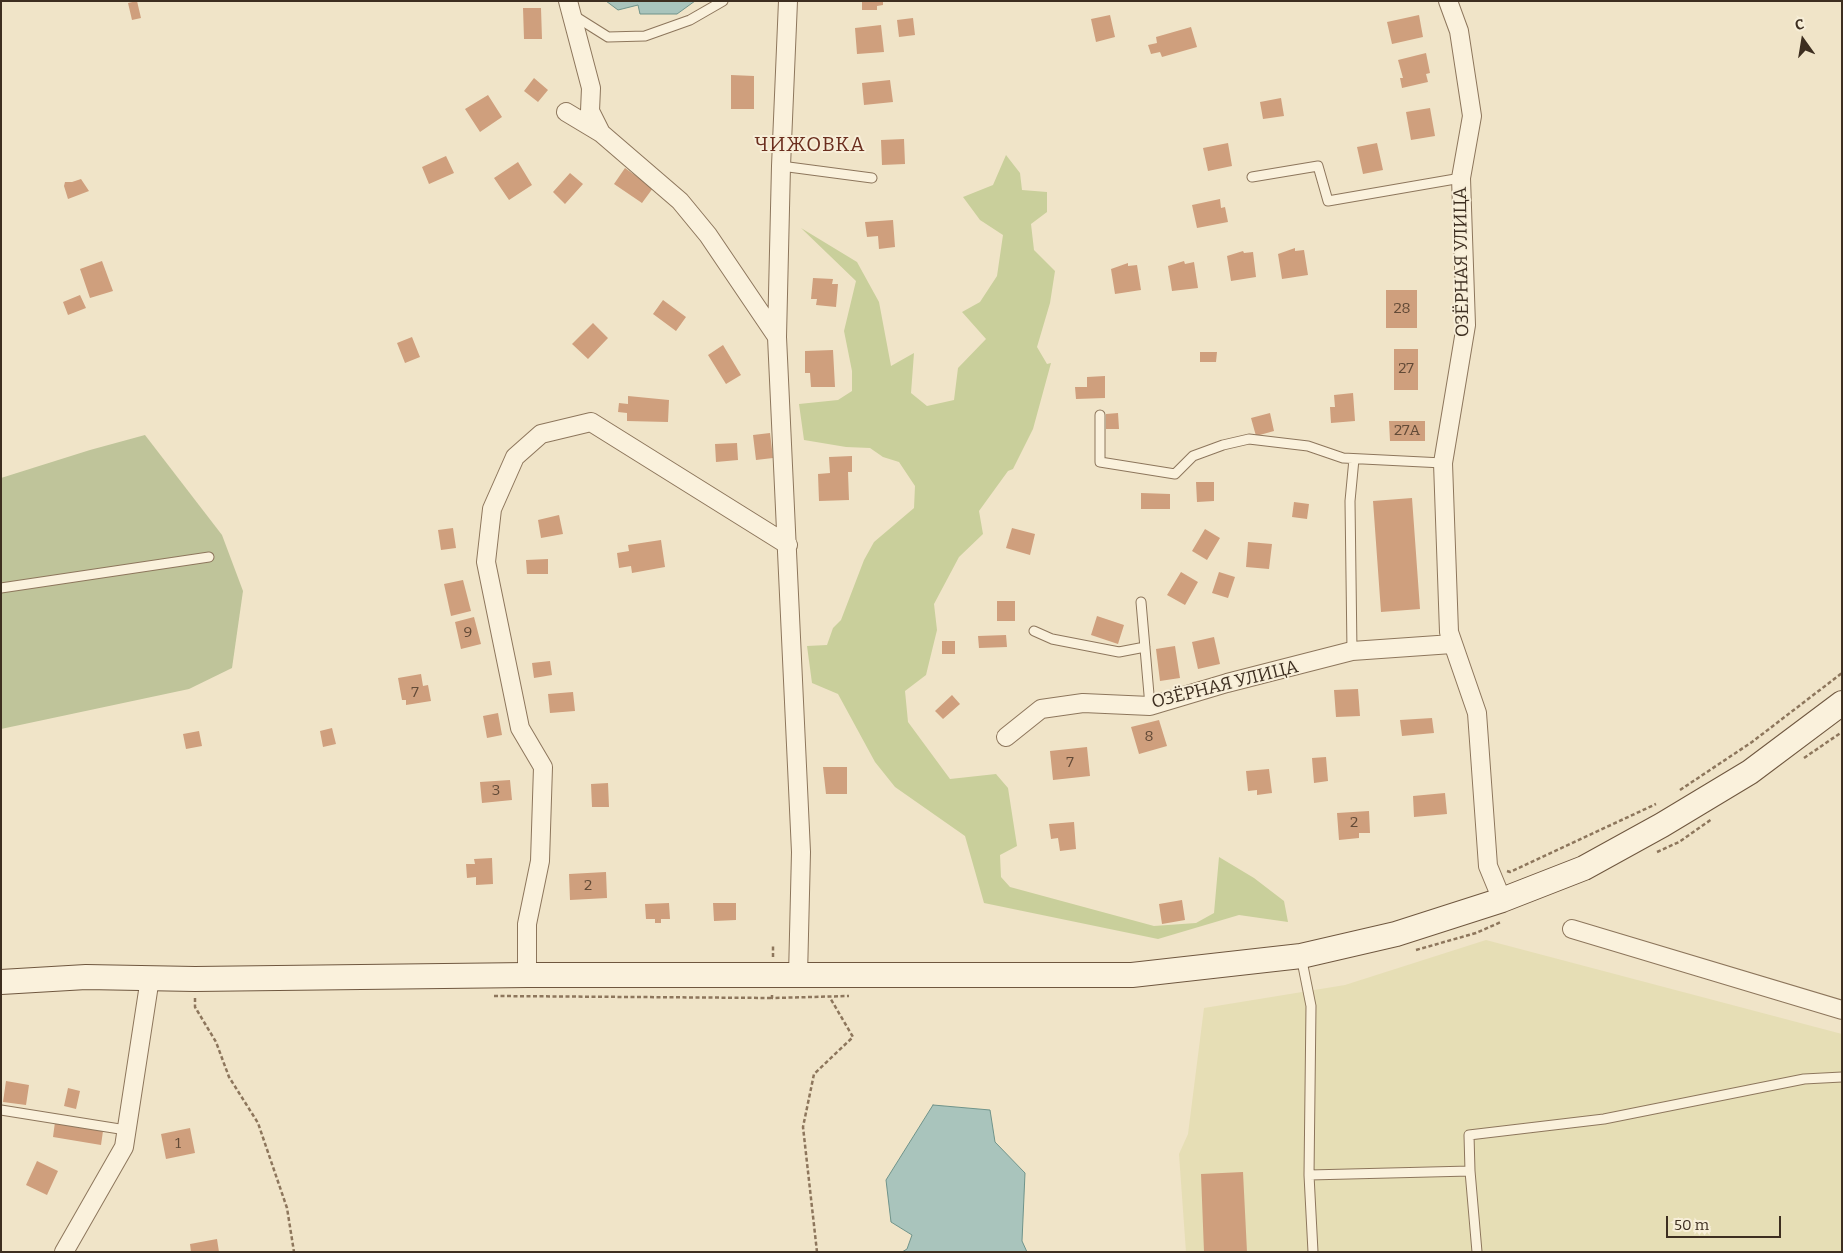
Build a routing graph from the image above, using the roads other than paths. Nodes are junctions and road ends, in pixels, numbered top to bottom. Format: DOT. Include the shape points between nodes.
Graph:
graph roads {
  1 [pos="723,1"];
  2 [pos="788,1"];
  3 [pos="1448,1"];
  4 [pos="569,7"];
  5 [pos="566,112"];
  6 [pos="600,133"];
  7 [pos="781,166"];
  8 [pos="1252,177"];
  9 [pos="872,178"];
  10 [pos="1461,178"];
  11 [pos="777,336"];
  12 [pos="1100,416"];
  13 [pos="1354,459"];
  14 [pos="1443,463"];
  15 [pos="788,545"];
  16 [pos="209,557"];
  17 [pos="1,588"];
  18 [pos="1141,602"];
  19 [pos="1034,631"];
  20 [pos="1452,644"];
  21 [pos="1145,647"];
  22 [pos="1352,651"];
  23 [pos="1842,703"];
  24 [pos="1150,706"];
  25 [pos="1006,737"];
  26 [pos="1502,911"];
  27 [pos="1572,929"];
  28 [pos="1301,956"];
  29 [pos="527,975"];
  30 [pos="798,976"];
  31 [pos="150,978"];
  32 [pos="1,982"];
  33 [pos="1842,1010"];
  34 [pos="1842,1077"];
  35 [pos="1,1110"];
  36 [pos="126,1130"];
  37 [pos="1470,1172"];
  38 [pos="1309,1176"];
  39 [pos="64,1252"];
  40 [pos="1313,1252"];
  41 [pos="1477,1252"];
  1 -- 4 [label="lane" via="690,20 645,36 608,37"];
  2 -- 7 [label="street"];
  3 -- 10 [label="street, ОЗЁРНАЯ УЛИЦА" via="1459,31 1472,116"];
  4 -- 6 [label="street" via="591,88 590,111"];
  5 -- 6 [label="street"];
  6 -- 11 [label="street" via="680,201 708,235"];
  7 -- 9 [label="lane"];
  7 -- 11 [label="street"];
  8 -- 10 [label="lane" via="1318,166 1328,201"];
  10 -- 14 [label="street, ОЗЁРНАЯ УЛИЦА" via="1466,325"];
  11 -- 15 [label="street"];
  12 -- 13 [label="lane" via="1100,462 1175,474 1193,456 1249,439 1308,446"];
  13 -- 14 [label="lane"];
  13 -- 22 [label="lane" via="1350,501"];
  14 -- 20 [label="street, ОЗЁРНАЯ УЛИЦА"];
  15 -- 29 [label="street" via="591,422 541,434 515,458 492,509 486,562 520,728 542,768 540,861 527,924"];
  15 -- 30 [label="street" via="801,852"];
  16 -- 17 [label="lane"];
  18 -- 21 [label="lane"];
  19 -- 21 [label="lane" via="1052,639 1119,652"];
  20 -- 22 [label="street, ОЗЁРНАЯ УЛИЦА"];
  20 -- 26 [label="street, ОЗЁРНАЯ УЛИЦА" via="1476,713 1488,866"];
  21 -- 24 [label="lane"];
  22 -- 24 [label="street, ОЗЁРНАЯ УЛИЦА"];
  23 -- 26 [label="street" via="1750,772 1662,826"];
  24 -- 25 [label="street, ОЗЁРНАЯ УЛИЦА" via="1083,703 1041,709"];
  26 -- 28 [label="street"];
  27 -- 33 [label="street"];
  28 -- 30 [label="street" via="1132,975 829,986"];
  28 -- 38 [label="lane" via="1311,1006"];
  29 -- 30 [label="street"];
  29 -- 31 [label="street"];
  31 -- 32 [label="street" via="86,977"];
  31 -- 36 [label="street"];
  34 -- 37 [label="lane" via="1804,1079 1604,1119 1469,1135"];
  35 -- 36 [label="lane"];
  36 -- 39 [label="street" via="124,1147"];
  37 -- 38 [label="lane"];
  37 -- 41 [label="lane"];
  38 -- 40 [label="lane"];
}
